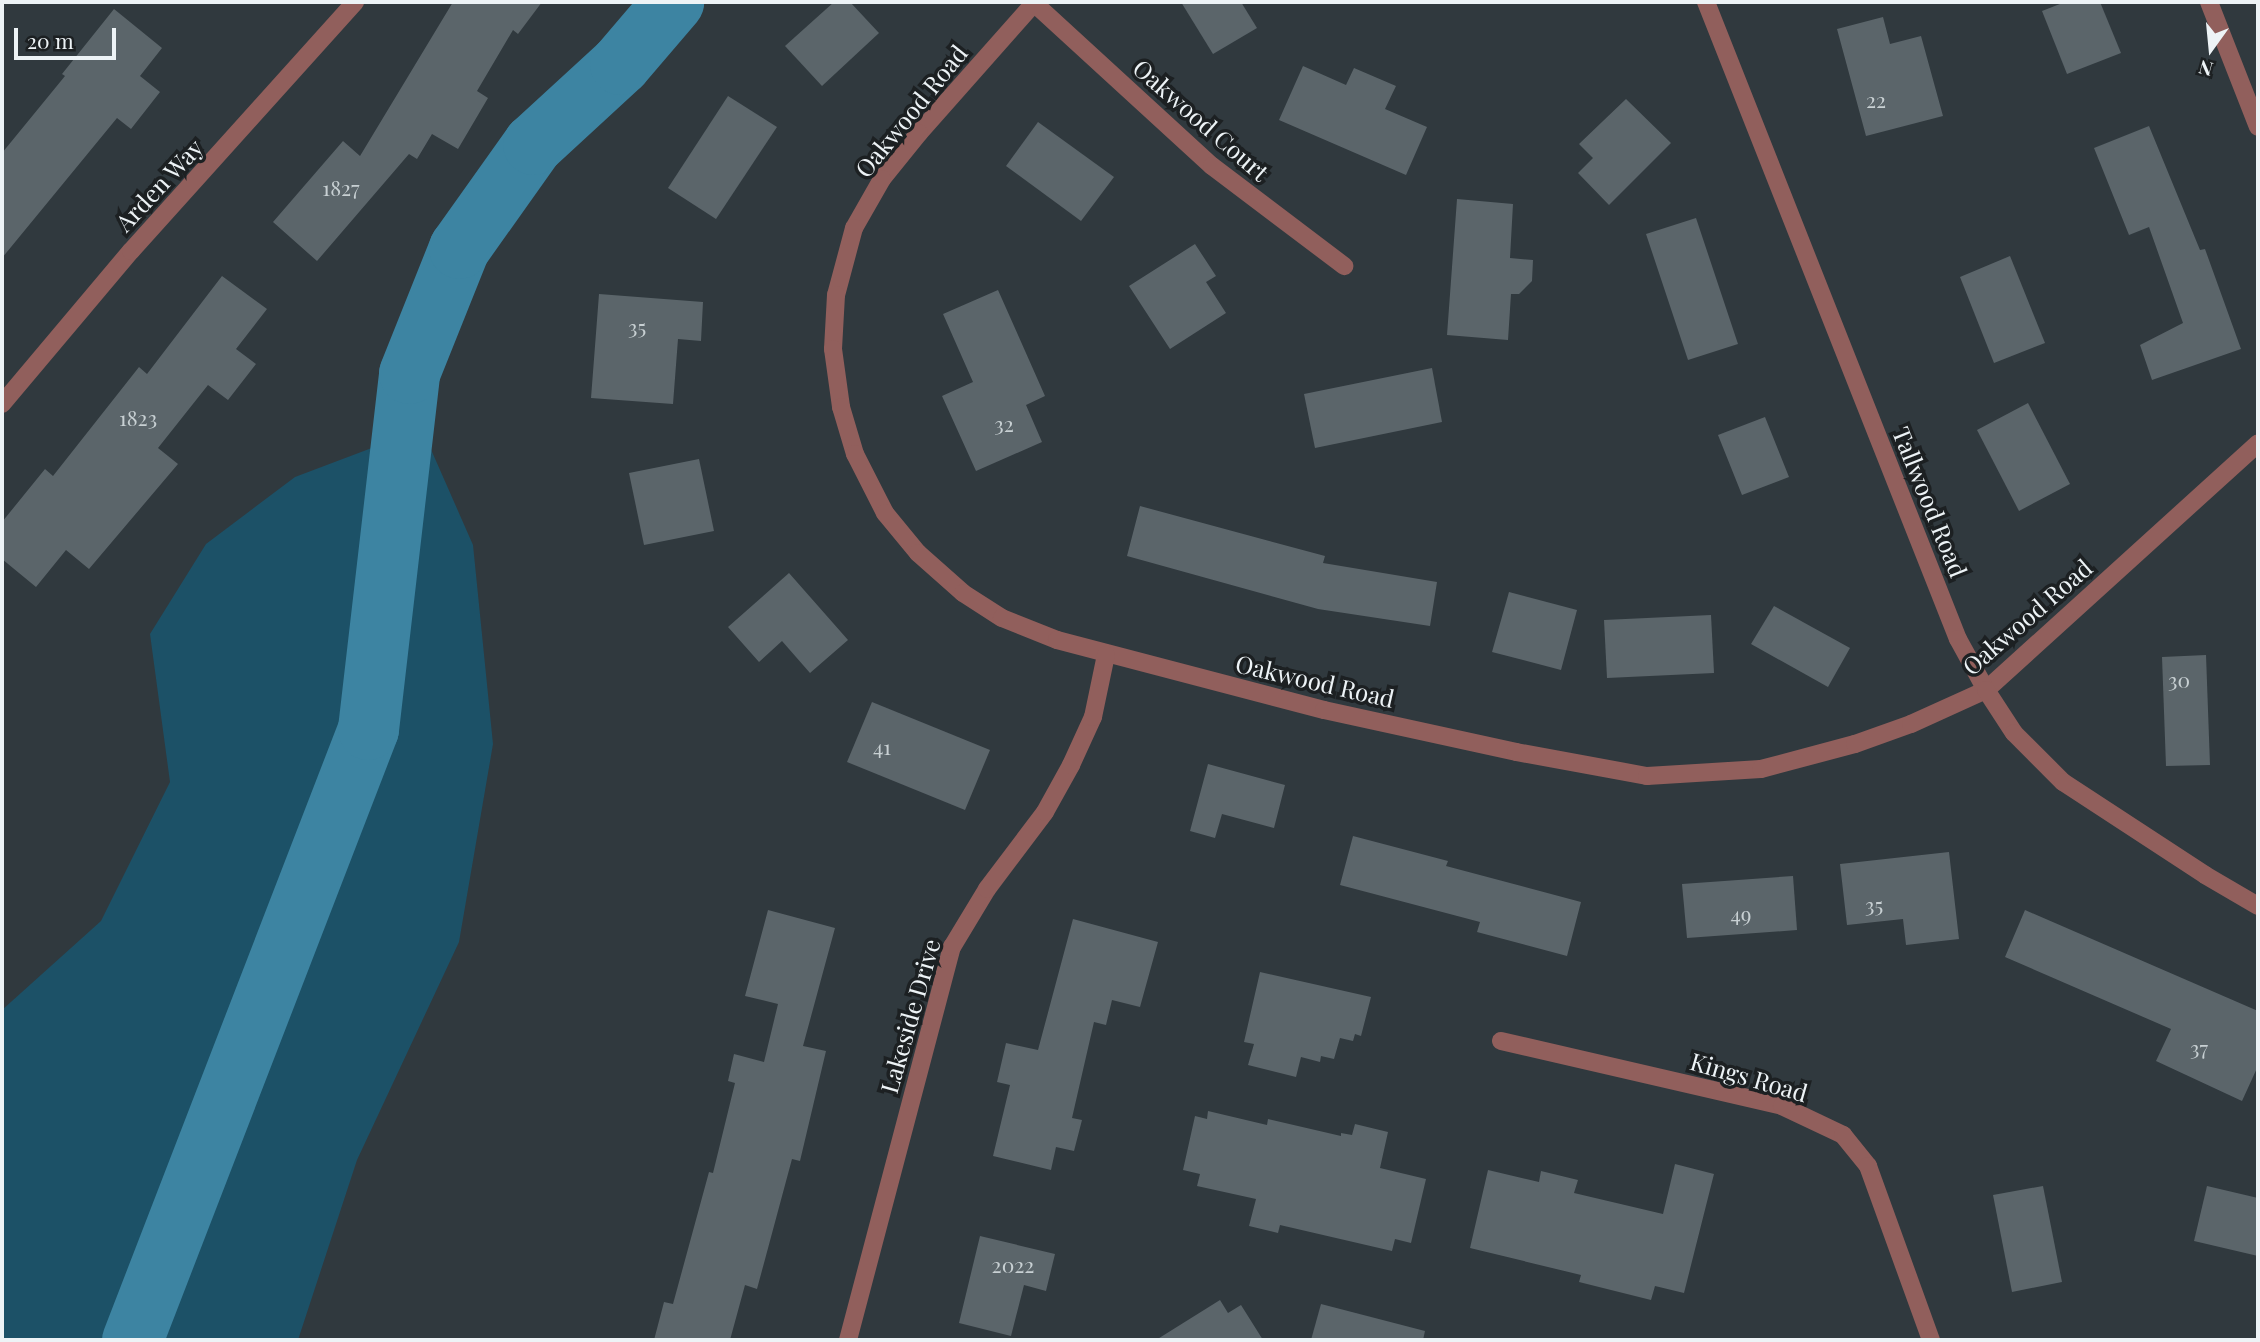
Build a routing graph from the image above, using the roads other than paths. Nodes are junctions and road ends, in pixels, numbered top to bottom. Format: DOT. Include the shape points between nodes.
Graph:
graph roads {
  1 [pos="355,2"];
  2 [pos="1706,2"];
  3 [pos="2209,2"];
  4 [pos="1034,3"];
  5 [pos="2258,127"];
  6 [pos="1344,266"];
  7 [pos="2,404"];
  8 [pos="2258,443"];
  9 [pos="1106,655"];
  10 [pos="1986,690"];
  11 [pos="2258,906"];
  12 [pos="1501,1041"];
  13 [pos="848,1340"];
  14 [pos="1931,1340"];
  1 -- 7 [label="street, Arden Way" via="131,251"];
  2 -- 10 [label="street, Tallwood Road" via="1958,639"];
  3 -- 5 [label="street"];
  4 -- 6 [label="street, Oakwood Court" via="1212,166"];
  4 -- 9 [label="street, Oakwood Road" via="912,142 854,228 836,295 833,349 841,407 855,454 885,513 918,553 963,593 1002,618"];
  8 -- 10 [label="street, Oakwood Road"];
  9 -- 10 [label="street, Oakwood Road" via="1379,722 1647,776 1761,769 1855,744"];
  9 -- 13 [label="street, Lakeside Drive" via="1093,717 1071,765 1045,812 986,889 953,947"];
  10 -- 11 [label="street, Tallwood Road" via="2014,733 2063,782"];
  12 -- 14 [label="street, Kings Road" via="1782,1107 1843,1135 1868,1166"];
}
